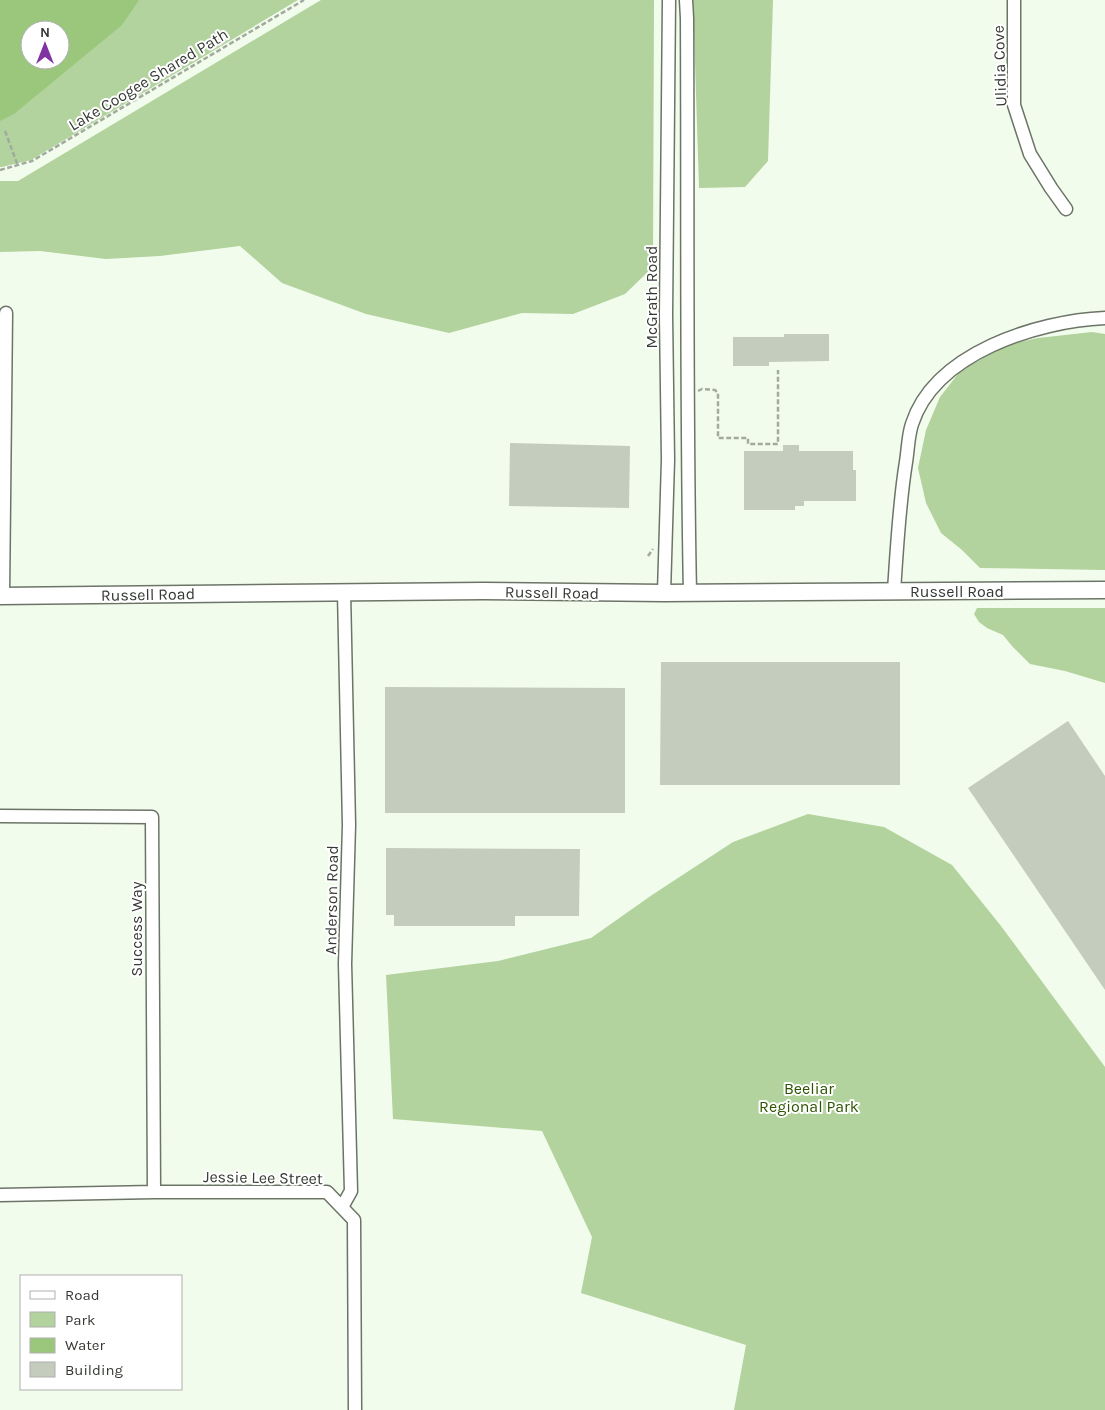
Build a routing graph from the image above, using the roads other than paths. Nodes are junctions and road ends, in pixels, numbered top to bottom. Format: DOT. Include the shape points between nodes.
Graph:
graph roads {
  1 [pos="669,0"];
  2 [pos="686,0"];
  3 [pos="1014,0"];
  4 [pos="1066,208"];
  5 [pos="6,314"];
  6 [pos="1105,318"];
  7 [pos="1105,590"];
  8 [pos="894,591"];
  9 [pos="344,592"];
  10 [pos="664,593"];
  11 [pos="690,593"];
  12 [pos="2,596"];
  13 [pos="0,816"];
  14 [pos="154,1192"];
  15 [pos="0,1195"];
  16 [pos="342,1207"];
  17 [pos="355,1410"];
  1 -- 10 [label="street, McGrath Road" via="668,460"];
  2 -- 11 [label="street"];
  3 -- 4 [label="street, Ulidia Cove" via="1014,105 1030,154"];
  5 -- 12 [label="street"];
  6 -- 8 [label="street" via="1050,326 1005,339 963,361 923,399 911,425"];
  7 -- 8 [label="main road, Russell Road"];
  8 -- 11 [label="main road, Russell Road"];
  9 -- 10 [label="main road, Russell Road"];
  9 -- 12 [label="main road, Russell Road"];
  9 -- 16 [label="street, Anderson Road" via="349,825 345,964 350,1191"];
  10 -- 11 [label="main road, Russell Road"];
  13 -- 14 [label="street, Success Way" via="152,817"];
  14 -- 15 [label="street, Jessie Lee Street"];
  14 -- 16 [label="street, Jessie Lee Street" via="327,1192"];
  16 -- 17 [label="street, Jessie Lee Street" via="354,1220"];
}
